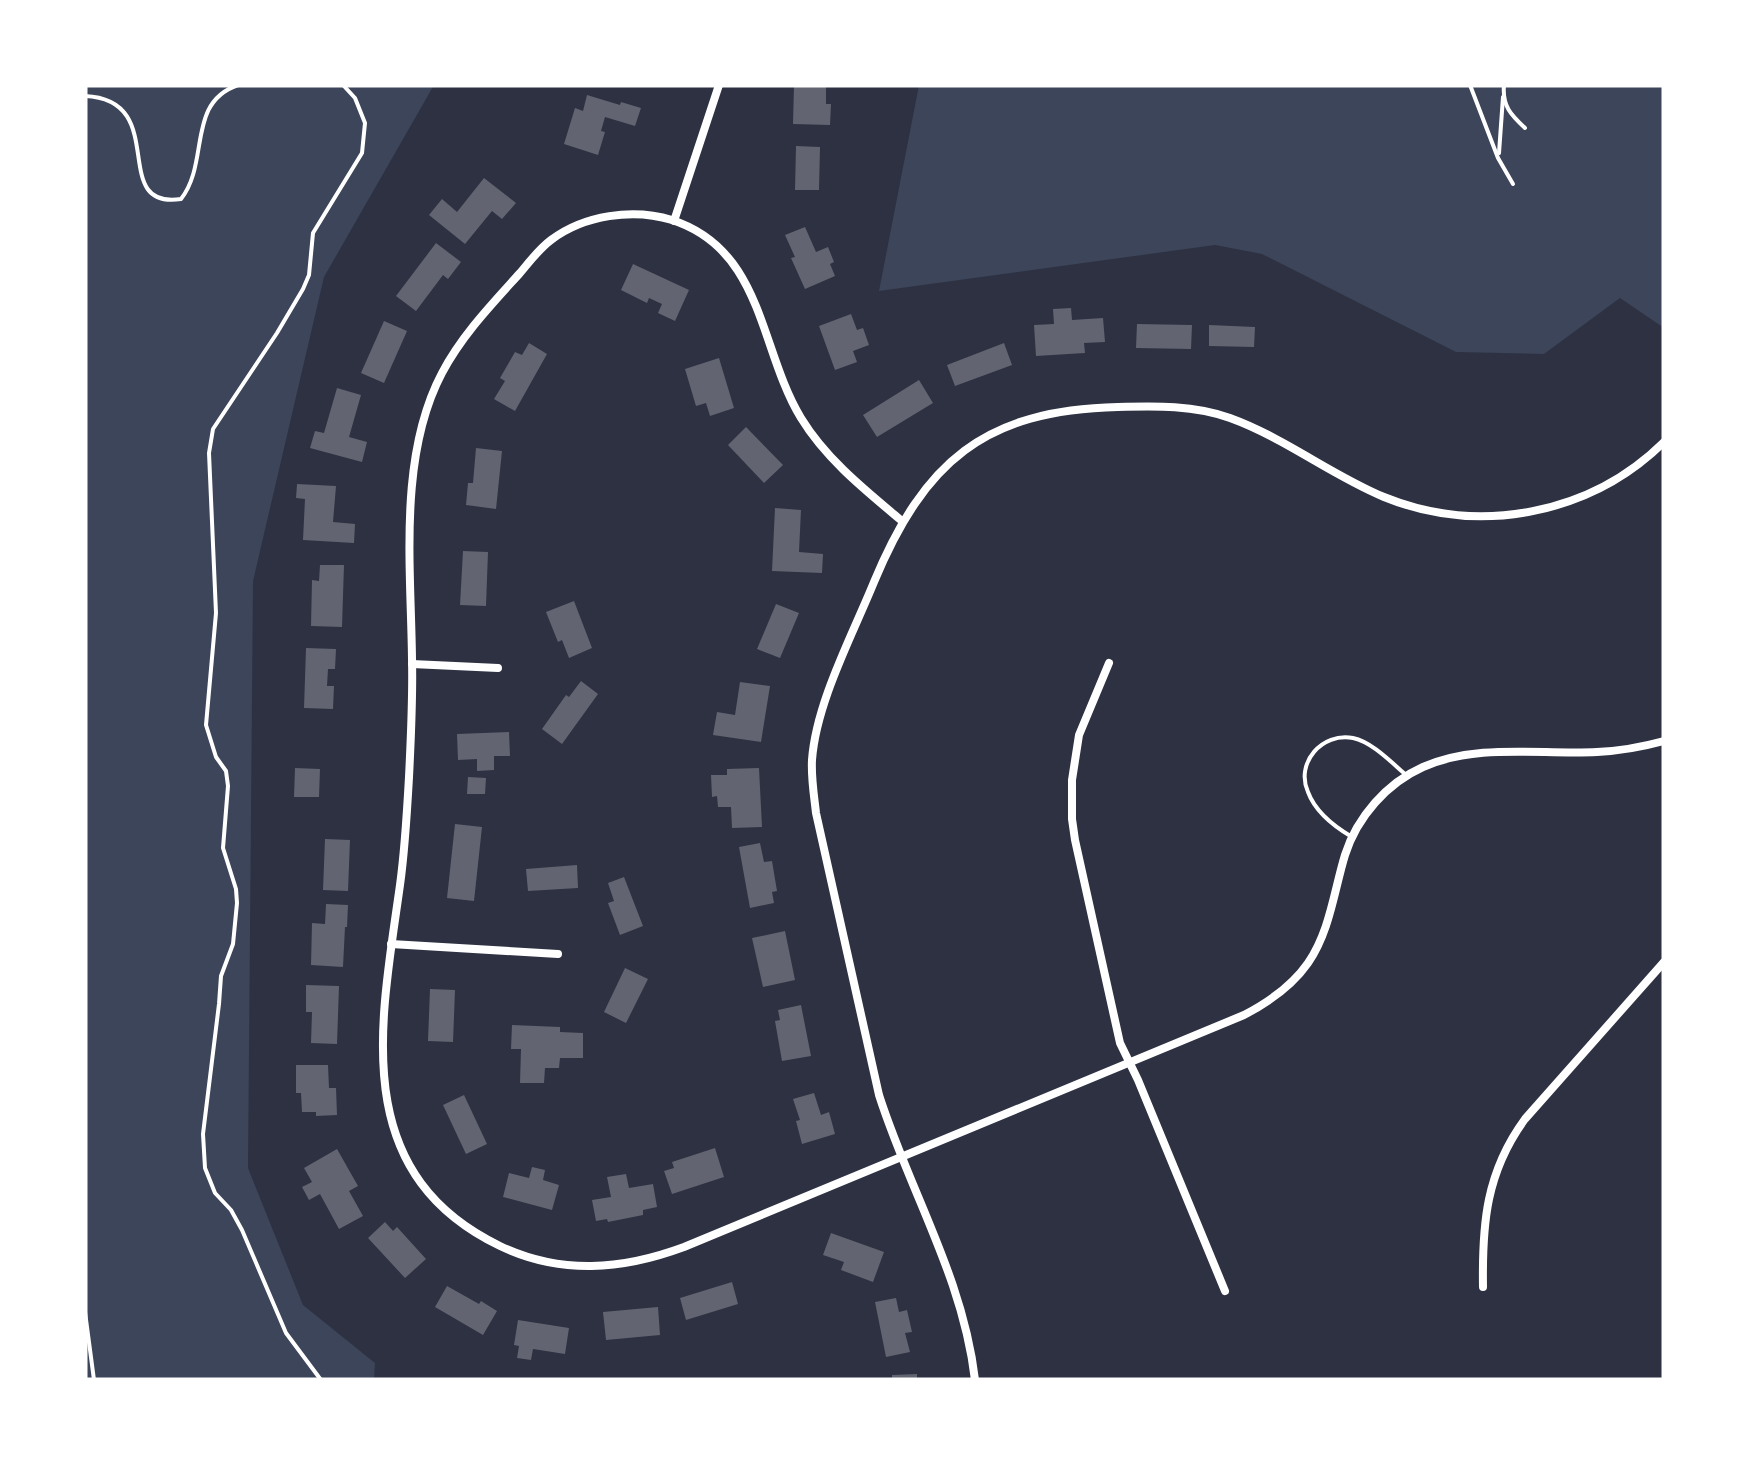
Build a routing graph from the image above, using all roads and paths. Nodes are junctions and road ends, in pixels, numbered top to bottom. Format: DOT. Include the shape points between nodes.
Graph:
graph roads {
  1 [pos="238,85"];
  2 [pos="343,85"];
  3 [pos="719,85"];
  4 [pos="1470,85"];
  5 [pos="1504,85"];
  6 [pos="85,96"];
  7 [pos="1504,97"];
  8 [pos="1525,128"];
  9 [pos="1498,158"];
  10 [pos="1514,184"];
  11 [pos="674,221"];
  12 [pos="1664,442"];
  13 [pos="902,521"];
  14 [pos="1109,663"];
  15 [pos="412,664"];
  16 [pos="498,668"];
  17 [pos="1664,741"];
  18 [pos="1407,775"];
  19 [pos="1352,837"];
  20 [pos="391,944"];
  21 [pos="558,954"];
  22 [pos="1664,962"];
  23 [pos="1129,1063"];
  24 [pos="901,1156"];
  25 [pos="1483,1287"];
  26 [pos="1225,1292"];
  27 [pos="85,1312"];
  28 [pos="94,1380"];
  29 [pos="322,1380"];
  30 [pos="975,1380"];
  1 -- 6 [label="lane" via="217,94 206,112 192,182 181,199 169,201 145,185 129,118 106,98"];
  2 -- 29 [label="lane" via="366,123 362,154 313,233 303,288 214,430 209,453 216,613 206,726 226,771 223,848 237,902 234,944 219,986 205,1168 242,1230 286,1333"];
  3 -- 11 [label="street"];
  4 -- 9 [label="lane"];
  5 -- 7 [label="lane"];
  7 -- 8 [label="lane"];
  7 -- 9 [label="lane"];
  9 -- 10 [label="lane"];
  11 -- 13 [label="street" via="710,242 741,272 805,424"];
  11 -- 15 [label="street" via="606,216 560,234 478,321 444,370 414,464"];
  12 -- 13 [label="street" via="1575,500 1516,514 1466,516 1385,497 1254,427 1214,413 1176,407 1072,410 986,436 939,472"];
  13 -- 24 [label="street" via="827,696 812,762 816,813 861,1021"];
  14 -- 23 [label="street" via="1079,736 1072,819"];
  15 -- 16 [label="street"];
  15 -- 20 [label="street" via="404,838"];
  17 -- 18 [label="street" via="1598,752 1474,754"];
  18 -- 19 [label="street" via="1373,804"];
  18 -- 19 [label="lane" via="1357,739 1334,738 1317,748 1305,768 1309,796"];
  19 -- 23 [label="street" via="1325,928 1296,978 1244,1016"];
  20 -- 21 [label="street"];
  20 -- 24 [label="street" via="382,1068 393,1128 436,1200 506,1248 582,1267 626,1264 684,1247"];
  22 -- 25 [label="street" via="1509,1142 1488,1197"];
  23 -- 24 [label="street"];
  23 -- 26 [label="street"];
  24 -- 30 [label="street" via="961,1304"];
  27 -- 28 [label="lane"];
}
